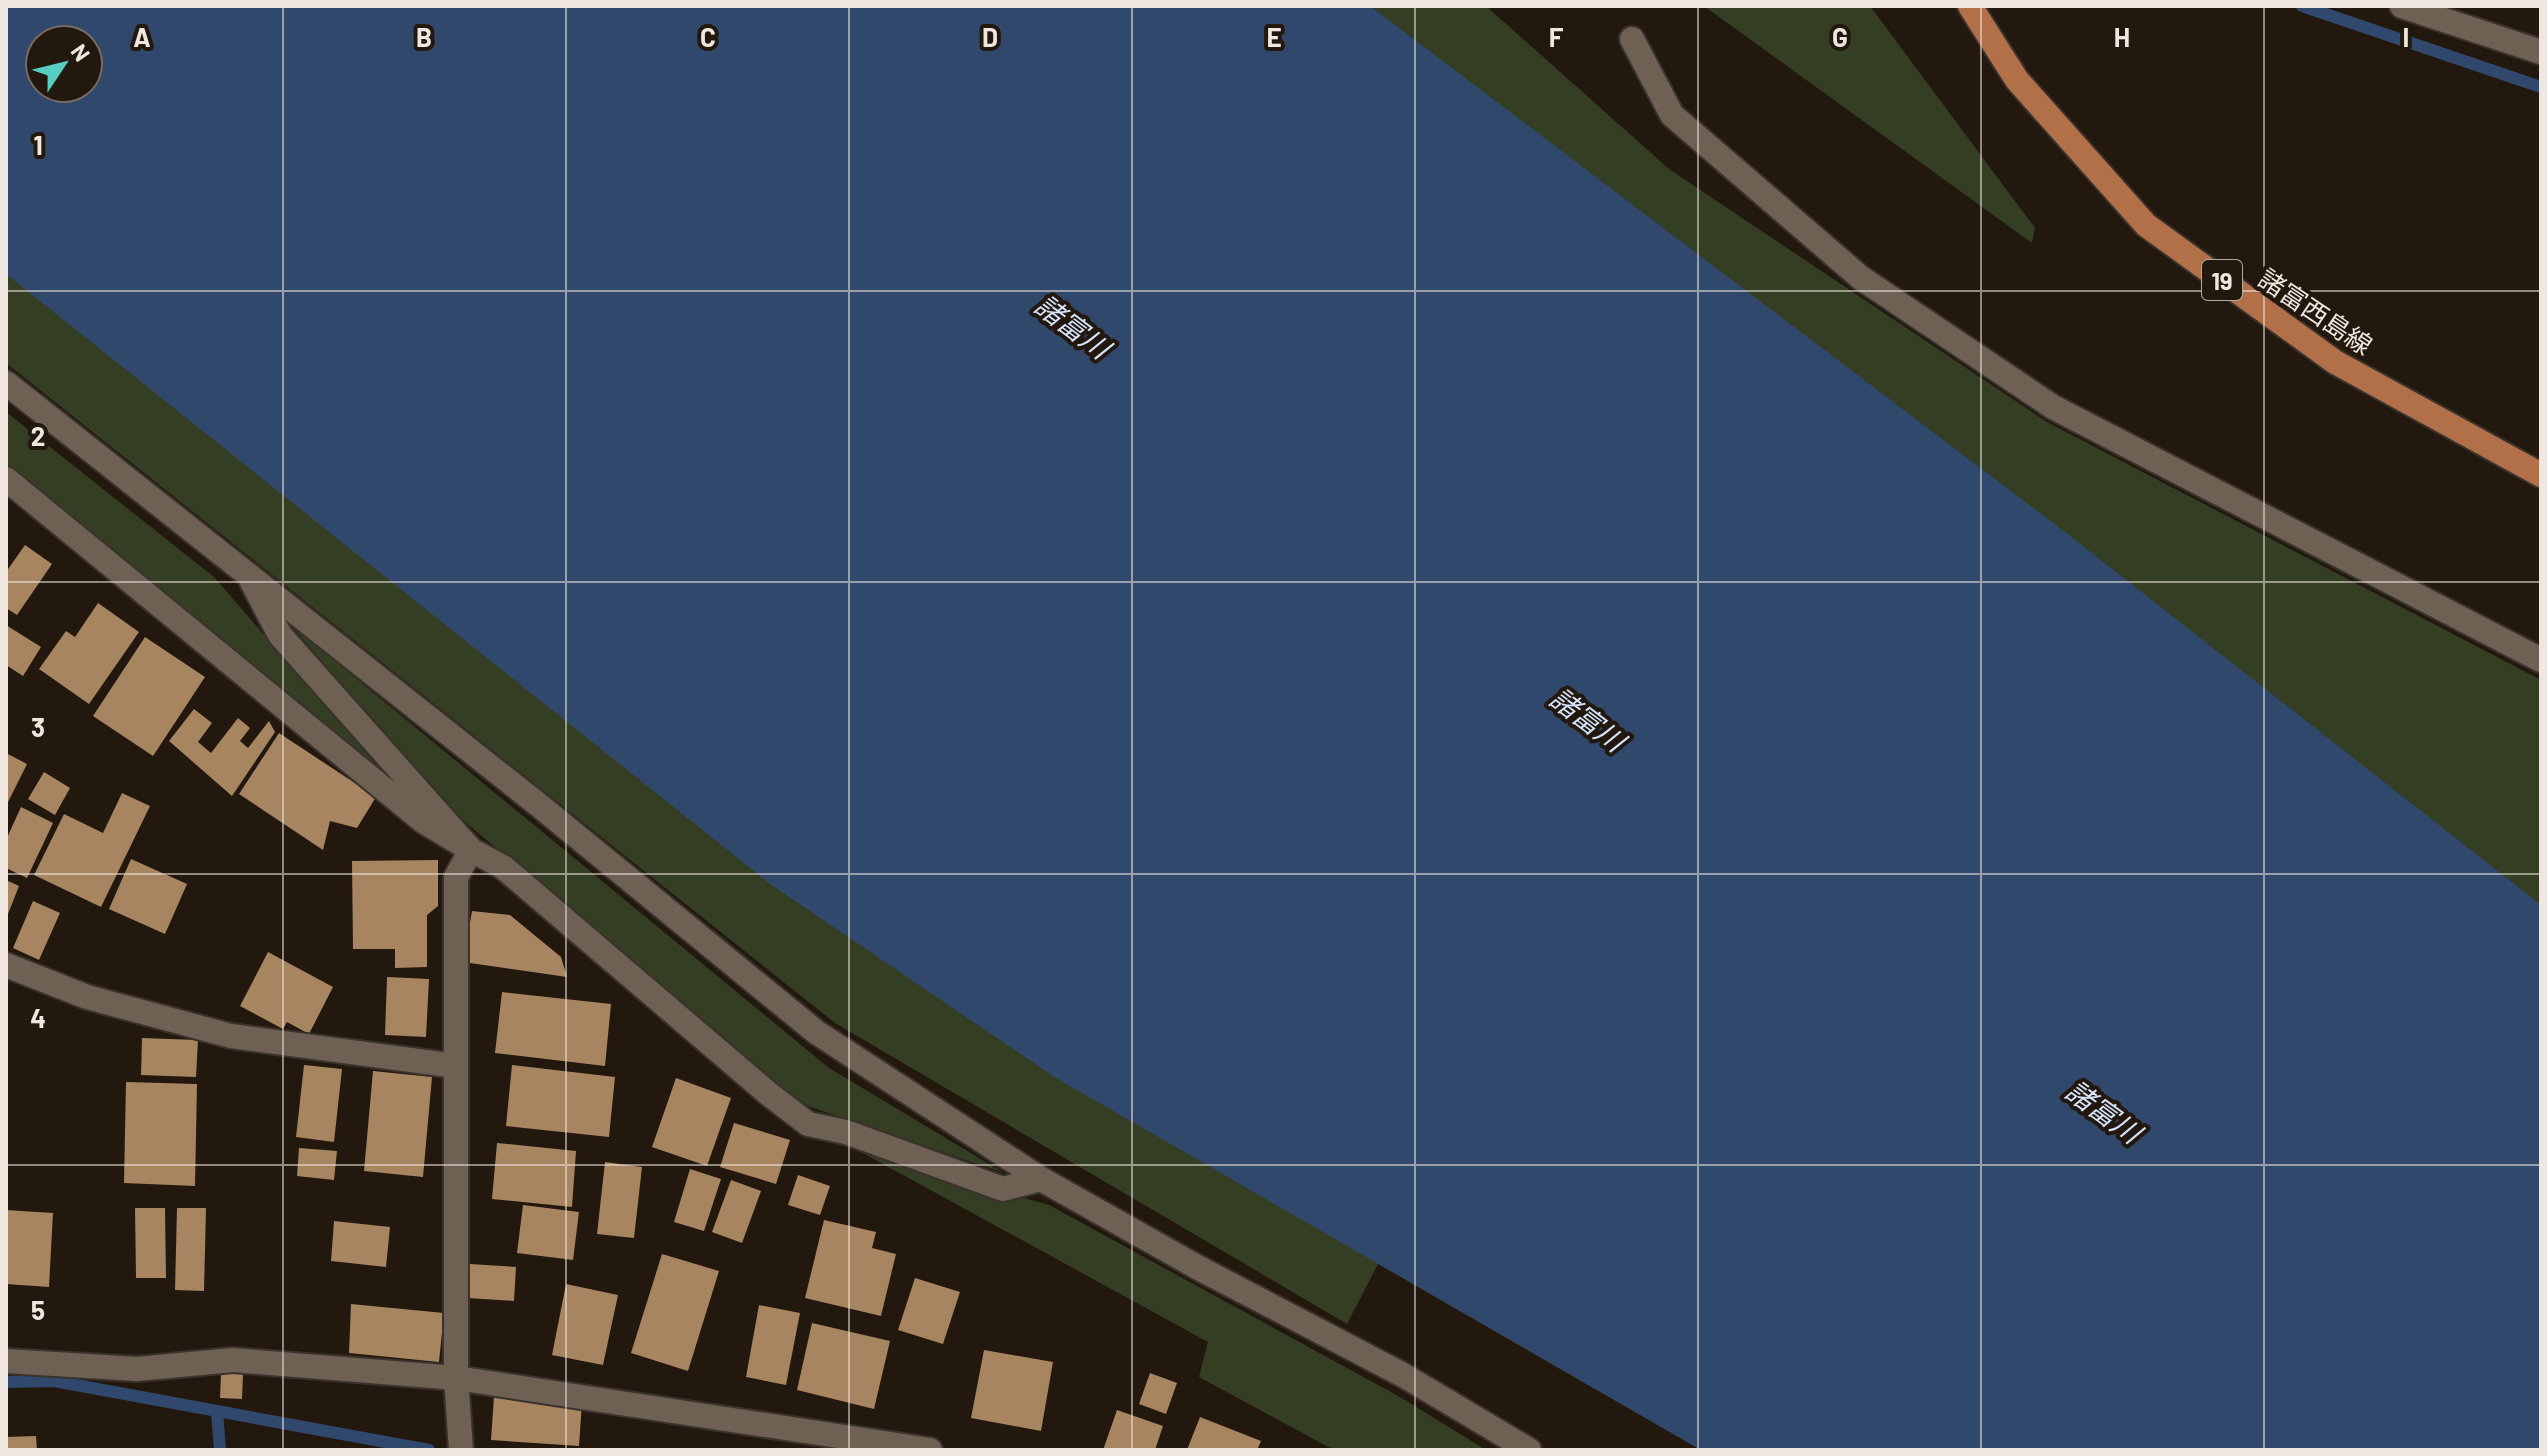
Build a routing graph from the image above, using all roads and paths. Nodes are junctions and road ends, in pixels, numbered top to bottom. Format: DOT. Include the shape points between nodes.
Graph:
graph roads {
  1 [pos="1970,6"];
  2 [pos="2402,6"];
  3 [pos="1632,39"];
  4 [pos="2541,52"];
  5 [pos="6,383"];
  6 [pos="2541,475"];
  7 [pos="6,479"];
  8 [pos="247,573"];
  9 [pos="2541,660"];
  10 [pos="471,850"];
  11 [pos="6,965"];
  12 [pos="456,1066"];
  13 [pos="1041,1179"];
  14 [pos="6,1361"];
  15 [pos="456,1378"];
  16 [pos="461,1450"];
  17 [pos="930,1450"];
  18 [pos="1529,1450"];
  1 -- 6 [label="main road, 諸富西島線 / 19" via="2017,80 2146,225 2335,362"];
  2 -- 4 [label="street"];
  3 -- 9 [label="street" via="1672,115 1861,278 2053,407"];
  5 -- 8 [label="street"];
  7 -- 10 [label="street" via="423,821"];
  8 -- 10 [label="street" via="280,635"];
  8 -- 13 [label="street" via="816,1032"];
  10 -- 12 [label="street" via="456,877"];
  10 -- 13 [label="street" via="503,867 808,1124 846,1132 1003,1189"];
  11 -- 12 [label="street" via="87,997 231,1036"];
  12 -- 15 [label="street"];
  13 -- 18 [label="street" via="1403,1375"];
  14 -- 15 [label="street" via="137,1369 233,1360"];
  15 -- 16 [label="street"];
  15 -- 17 [label="street"];
}
